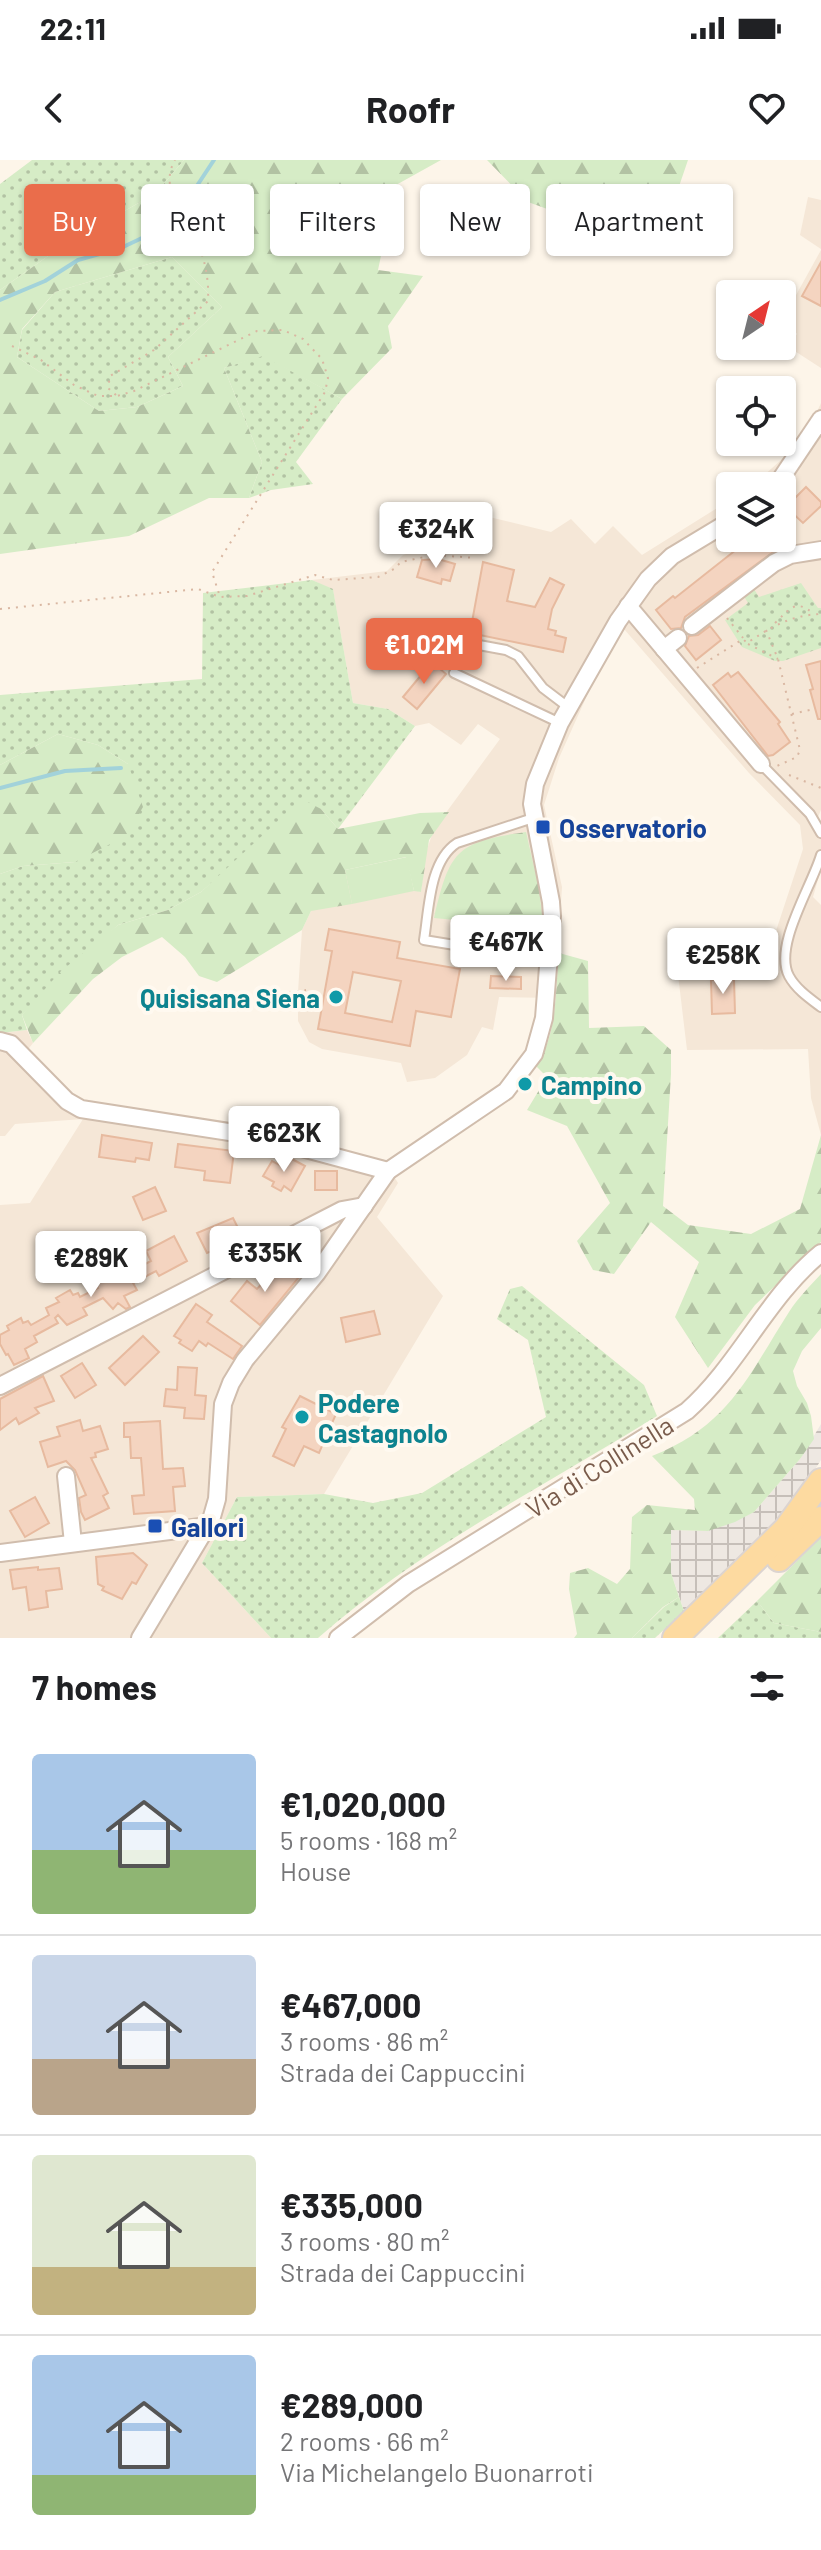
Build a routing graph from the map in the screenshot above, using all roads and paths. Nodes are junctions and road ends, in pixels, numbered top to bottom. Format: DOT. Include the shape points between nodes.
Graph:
graph roads {
  1 [pos="175,160"];
  2 [pos="12,346"];
  3 [pos="117,396"];
  4 [pos="821,419"];
  5 [pos="785,472"];
  6 [pos="716,529"];
  7 [pos="821,550"];
  8 [pos="476,558"];
  9 [pos="220,597"];
  10 [pos="628,606"];
  11 [pos="0,609"];
  12 [pos="814,614"];
  13 [pos="821,614"];
  14 [pos="727,618"];
  15 [pos="774,624"];
  16 [pos="692,626"];
  17 [pos="766,630"];
  18 [pos="743,639"];
  19 [pos="468,643"];
  20 [pos="747,643"];
  21 [pos="778,659"];
  22 [pos="454,673"];
  23 [pos="686,675"];
  24 [pos="568,707"];
  25 [pos="814,709"];
  26 [pos="792,715"];
  27 [pos="560,723"];
  28 [pos="765,766"];
  29 [pos="821,788"];
  30 [pos="533,818"];
  31 [pos="821,833"];
  32 [pos="821,855"];
  33 [pos="467,947"];
  34 [pos="306,990"];
  35 [pos="233,993"];
  36 [pos="821,1007"];
  37 [pos="0,1041"];
  38 [pos="388,1171"];
  39 [pos="364,1206"];
  40 [pos="821,1253"];
  41 [pos="1,1382"];
  42 [pos="66,1476"];
  43 [pos="821,1481"];
  44 [pos="821,1519"];
  45 [pos="208,1526"];
  46 [pos="159,1533"];
  47 [pos="73,1543"];
  48 [pos="0,1553"];
  49 [pos="185,1562"];
  50 [pos="140,1638"];
  51 [pos="338,1638"];
  52 [pos="675,1638"];
  53 [pos="696,1638"];
  1 -- 3 [label="path" via="169,190 199,245 209,280 208,301 154,350 110,376 108,388"];
  2 -- 3 [label="path" via="74,385 98,396"];
  3 -- 9 [label="path" via="257,331 283,330 303,339 322,359 328,378 325,392 212,572"];
  4 -- 5 [label="street"];
  6 -- 10 [label="street" via="654,571"];
  7 -- 16 [label="street" via="774,563"];
  8 -- 9 [label="path" via="434,555 401,562 378,577 333,580 315,575 247,596"];
  9 -- 11 [label="path" via="198,589"];
  10 -- 23 [label="street" via="671,643"];
  10 -- 24 [label="street"];
  12 -- 13 [label="path"];
  12 -- 15 [label="path"];
  12 -- 15 [label="path" via="796,605"];
  14 -- 18 [label="path"];
  15 -- 17 [label="path"];
  17 -- 20 [label="path"];
  17 -- 21 [label="path"];
  18 -- 20 [label="path"];
  18 -- 23 [label="path"];
  19 -- 24 [label="lane" via="518,656 543,688"];
  20 -- 21 [label="path"];
  21 -- 26 [label="path"];
  22 -- 27 [label="lane"];
  23 -- 28 [label="street"];
  24 -- 27 [label="street"];
  25 -- 26 [label="path"];
  26 -- 28 [label="path" via="800,752 792,760"];
  27 -- 30 [label="street" via="535,784"];
  28 -- 29 [label="path"];
  28 -- 31 [label="lane"];
  30 -- 33 [label="lane" via="457,843 442,859 424,940"];
  30 -- 38 [label="street" via="552,916 544,1018 534,1054 506,1091"];
  32 -- 36 [label="lane" via="784,962 788,975"];
  34 -- 35 [label="path"];
  37 -- 38 [label="street" via="11,1044 81,1109 261,1137"];
  38 -- 39 [label="street"];
  39 -- 41 [label="street" via="342,1210"];
  39 -- 45 [label="street" via="231,1383 223,1404 217,1499"];
  40 -- 51 [label="street, Via di Collinella" via="779,1296 715,1384 687,1411 420,1575"];
  42 -- 47 [label="street"];
  43 -- 52 [label="main road" via="786,1529"];
  44 -- 53 [label="main road"];
  45 -- 46 [label="street"];
  45 -- 49 [label="street"];
  46 -- 47 [label="street"];
  46 -- 49 [label="street" via="175,1542"];
  47 -- 48 [label="street"];
  49 -- 50 [label="street"];
}
